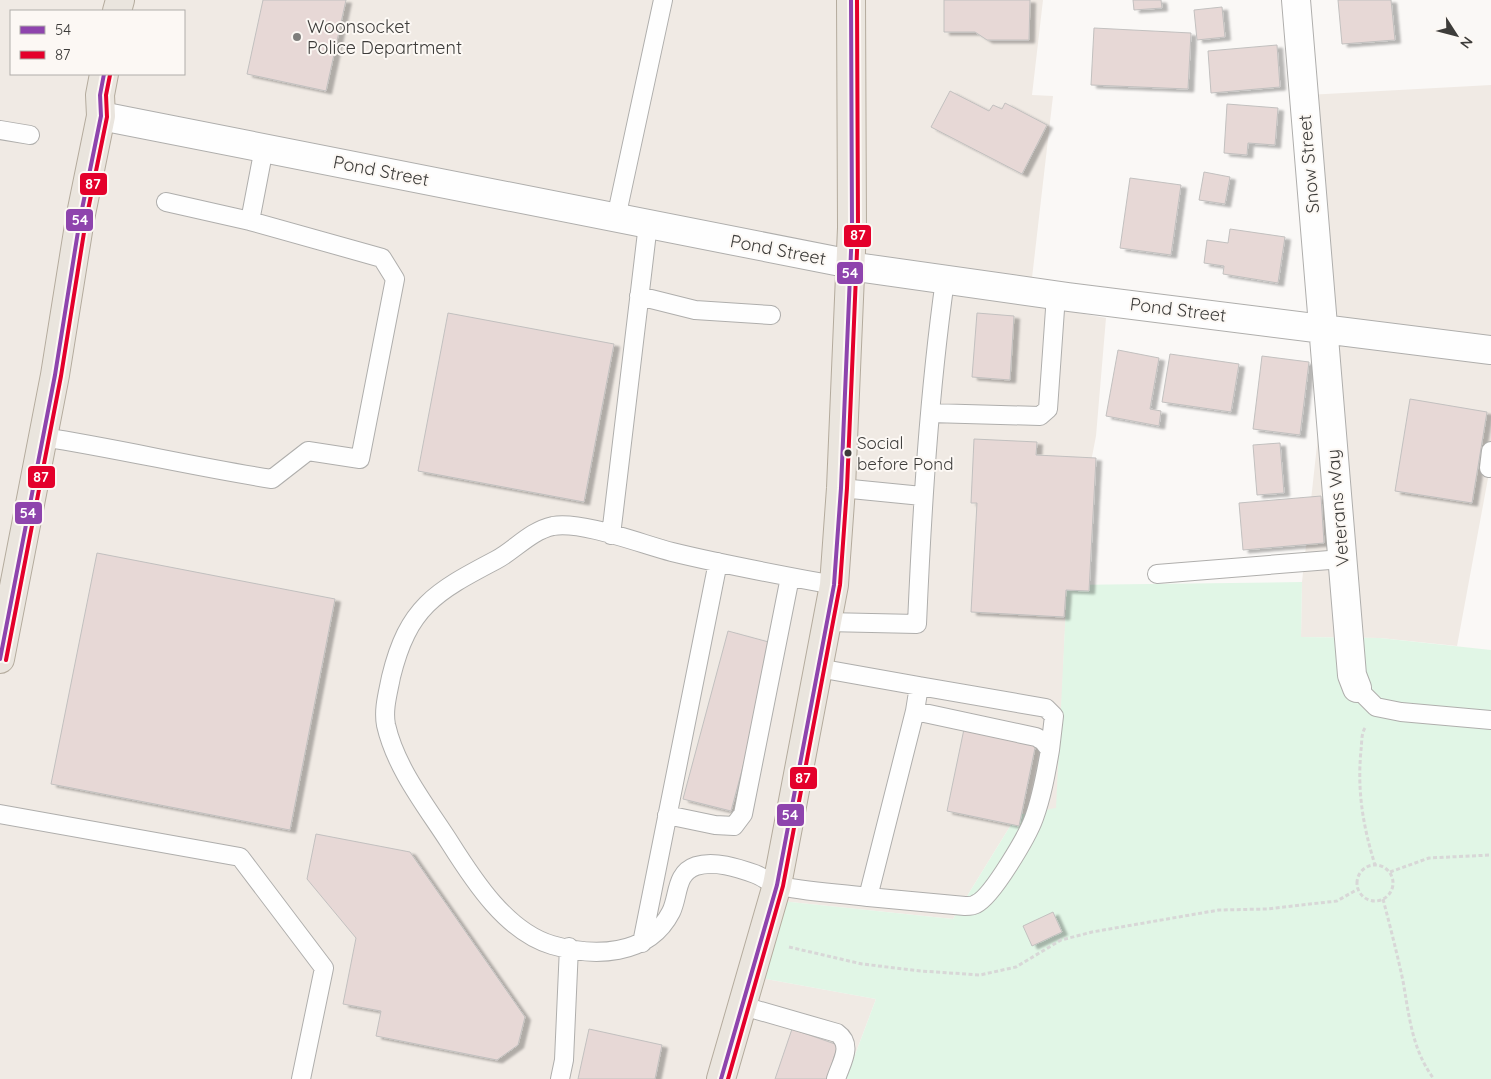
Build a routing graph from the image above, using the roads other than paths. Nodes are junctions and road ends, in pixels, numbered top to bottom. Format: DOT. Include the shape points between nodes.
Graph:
graph roads {
  1 [pos="663,0"];
  2 [pos="851,0"];
  3 [pos="1296,0"];
  4 [pos="104,75"];
  5 [pos="100,116"];
  6 [pos="0,130"];
  7 [pos="30,135"];
  8 [pos="264,148"];
  9 [pos="166,202"];
  10 [pos="616,218"];
  11 [pos="250,221"];
  12 [pos="648,224"];
  13 [pos="849,266"];
  14 [pos="945,280"];
  15 [pos="1056,295"];
  16 [pos="639,296"];
  17 [pos="771,315"];
  18 [pos="1323,328"];
  19 [pos="1491,350"];
  20 [pos="930,413"];
  21 [pos="43,437"];
  22 [pos="841,488"];
  23 [pos="922,496"];
  24 [pos="611,535"];
  25 [pos="1342,559"];
  26 [pos="718,562"];
  27 [pos="1158,574"];
  28 [pos="790,577"];
  29 [pos="7,580"];
  30 [pos="834,584"];
  31 [pos="826,622"];
  32 [pos="0,659"];
  33 [pos="818,668"];
  34 [pos="919,686"];
  35 [pos="1357,688"];
  36 [pos="915,711"];
  37 [pos="1491,720"];
  38 [pos="1050,750"];
  39 [pos="0,814"];
  40 [pos="667,815"];
  41 [pos="776,885"];
  42 [pos="868,897"];
  43 [pos="642,943"];
  44 [pos="569,947"];
  45 [pos="743,1006"];
  46 [pos="301,1079"];
  47 [pos="560,1079"];
  48 [pos="721,1079"];
  49 [pos="836,1079"];
  1 -- 10 [label="lane"];
  2 -- 13 [label="main road" via="852,228"];
  3 -- 18 [label="street, Snow Street"];
  4 -- 5 [label="main road"];
  5 -- 8 [label="street, Pond Street"];
  5 -- 21 [label="main road"];
  6 -- 7 [label="lane"];
  8 -- 10 [label="street, Pond Street"];
  8 -- 11 [label="lane"];
  9 -- 11 [label="lane"];
  10 -- 12 [label="street, Pond Street"];
  11 -- 21 [label="lane" via="382,258 395,279 360,459 308,451 272,479 204,468 117,448"];
  12 -- 13 [label="street, Pond Street"];
  12 -- 16 [label="lane"];
  13 -- 14 [label="street, Pond Street"];
  13 -- 22 [label="main road"];
  14 -- 15 [label="street, Pond Street"];
  14 -- 20 [label="lane"];
  15 -- 18 [label="street, Pond Street"];
  15 -- 20 [label="lane" via="1048,409 1040,416"];
  16 -- 17 [label="lane" via="695,310"];
  16 -- 24 [label="lane"];
  18 -- 19 [label="street, Pond Street"];
  18 -- 25 [label="street, Veterans Way"];
  20 -- 23 [label="lane"];
  21 -- 29 [label="main road"];
  22 -- 23 [label="lane"];
  22 -- 30 [label="main road"];
  23 -- 31 [label="lane" via="917,624"];
  24 -- 26 [label="lane"];
  24 -- 44 [label="lane" via="584,528 554,526 532,534 498,559 442,589 414,620 397,651 385,706 392,745 414,787 479,886 512,924 527,935 552,945"];
  25 -- 27 [label="lane"];
  25 -- 35 [label="street, Veterans Way" via="1352,675"];
  26 -- 28 [label="lane"];
  26 -- 40 [label="lane"];
  28 -- 30 [label="lane"];
  28 -- 40 [label="lane" via="743,814 734,826"];
  29 -- 32 [label="main road"];
  30 -- 31 [label="main road"];
  31 -- 33 [label="main road"];
  33 -- 34 [label="lane"];
  33 -- 41 [label="main road"];
  34 -- 36 [label="lane"];
  34 -- 38 [label="lane" via="1046,708 1054,716"];
  35 -- 37 [label="lane" via="1376,707"];
  36 -- 38 [label="lane" via="1036,737"];
  36 -- 42 [label="lane"];
  38 -- 42 [label="lane" via="1034,820 1014,858 986,897 965,906"];
  39 -- 46 [label="lane" via="240,856 324,968"];
  40 -- 43 [label="lane"];
  41 -- 42 [label="lane"];
  41 -- 43 [label="lane" via="728,866 698,865 680,879 671,912"];
  41 -- 45 [label="main road"];
  43 -- 44 [label="lane" via="621,950 594,951"];
  44 -- 47 [label="lane" via="564,1060"];
  45 -- 48 [label="main road"];
  45 -- 49 [label="lane" via="843,1037 846,1049"];
}
